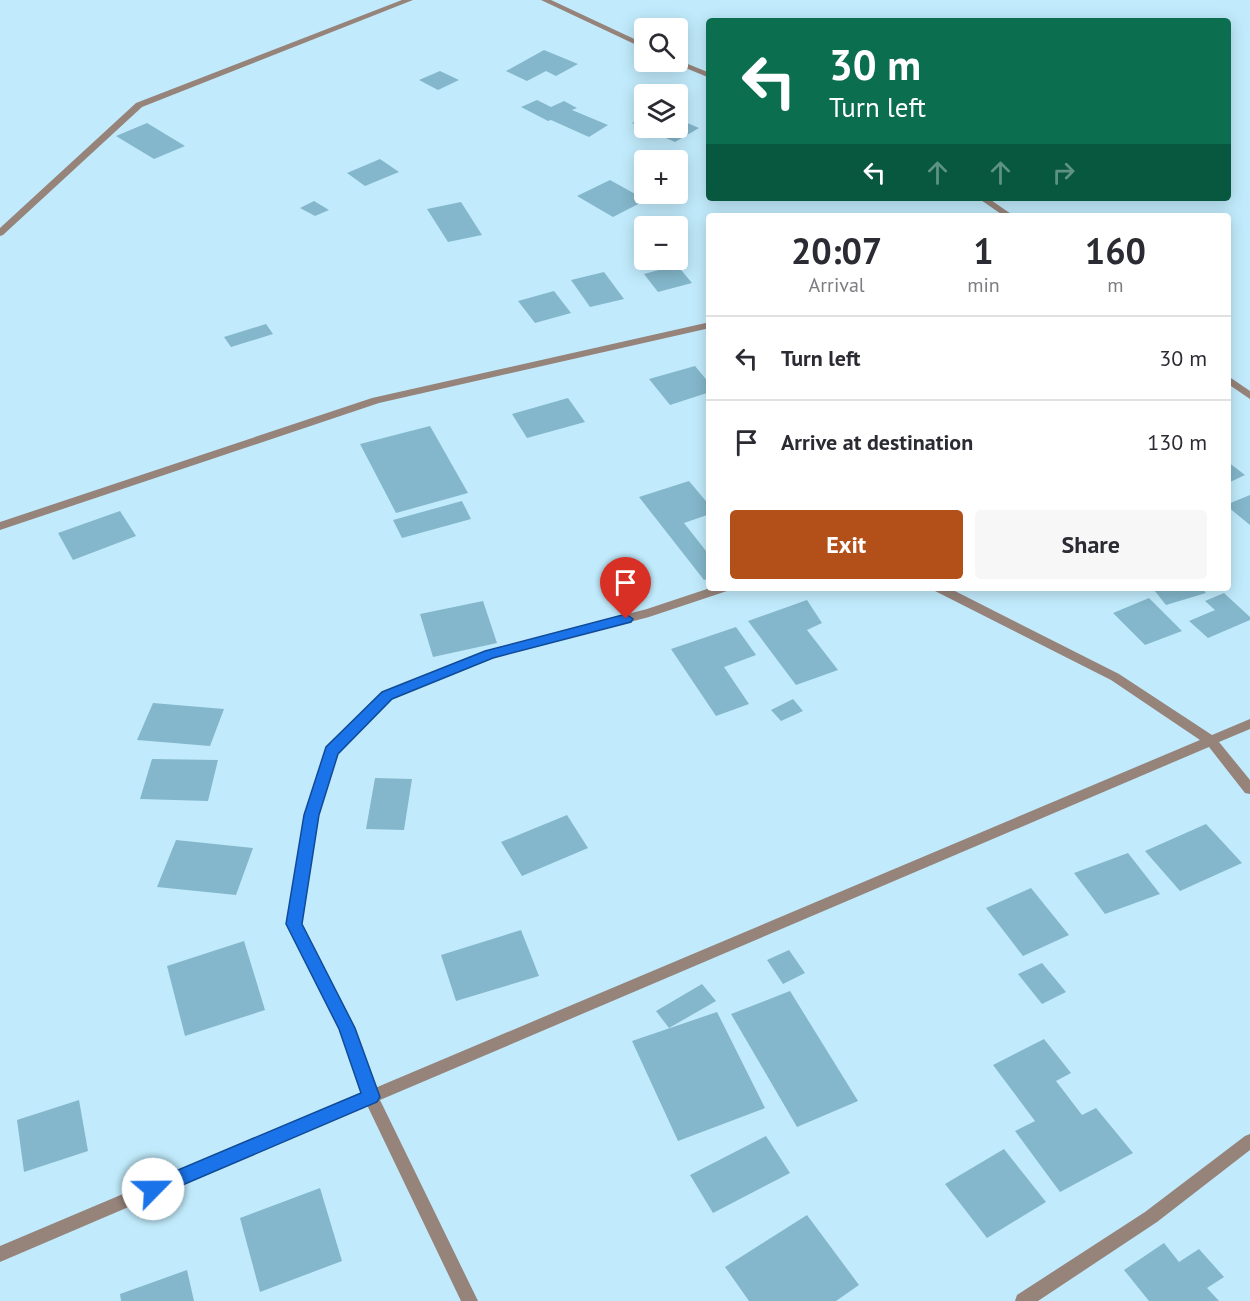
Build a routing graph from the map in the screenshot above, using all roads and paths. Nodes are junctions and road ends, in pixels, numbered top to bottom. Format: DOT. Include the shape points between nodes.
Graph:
graph roads {
  1 [pos="409,0"];
  2 [pos="544,0"];
  3 [pos="634,42"];
  4 [pos="688,67"];
  5 [pos="706,74"];
  6 [pos="987,201"];
  7 [pos="1005,213"];
  8 [pos="0,233"];
  9 [pos="706,326"];
  10 [pos="1231,381"];
  11 [pos="1250,396"];
  12 [pos="0,526"];
  13 [pos="714,591"];
  14 [pos="945,591"];
  15 [pos="1250,724"];
  16 [pos="1211,741"];
  17 [pos="1250,789"];
  18 [pos="371,1097"];
  19 [pos="1250,1141"];
  20 [pos="0,1254"];
  21 [pos="470,1301"];
  22 [pos="1023,1301"];
  1 -- 8 [label="street" via="139,105"];
  2 -- 3 [label="street"];
  4 -- 5 [label="street"];
  6 -- 7 [label="street"];
  9 -- 12 [label="street" via="376,400"];
  10 -- 11 [label="street"];
  13 -- 18 [label="street" via="648,613 490,654 387,696 331,751 312,815 294,924 347,1028"];
  14 -- 16 [label="street" via="1115,677"];
  15 -- 16 [label="street"];
  16 -- 17 [label="street"];
  16 -- 18 [label="street"];
  18 -- 20 [label="street"];
  18 -- 21 [label="street"];
  19 -- 22 [label="street" via="1150,1217"];
}
